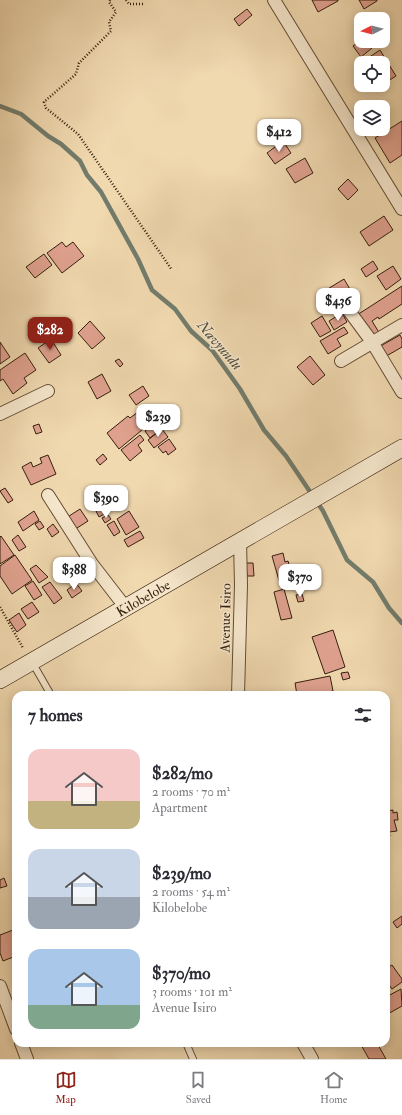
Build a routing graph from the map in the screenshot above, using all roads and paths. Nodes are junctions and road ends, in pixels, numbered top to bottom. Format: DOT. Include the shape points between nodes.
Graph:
graph roads {
  1 [pos="110,0"];
  2 [pos="126,0"];
  3 [pos="274,0"];
  4 [pos="143,4"];
  5 [pos="402,209"];
  6 [pos="172,270"];
  7 [pos="347,308"];
  8 [pos="402,325"];
  9 [pos="372,342"];
  10 [pos="341,361"];
  11 [pos="48,391"];
  12 [pos="402,392"];
  13 [pos="0,414"];
  14 [pos="402,448"];
  15 [pos="48,495"];
  16 [pos="240,541"];
  17 [pos="0,607"];
  18 [pos="126,608"];
  19 [pos="32,662"];
  20 [pos="0,680"];
  21 [pos="49,691"];
  22 [pos="238,691"];
  23 [pos="0,986"];
  24 [pos="12,1018"];
  25 [pos="22,1047"];
  26 [pos="188,1047"];
  27 [pos="305,1047"];
  28 [pos="27,1059"];
  29 [pos="193,1059"];
  30 [pos="312,1059"];
  1 -- 6 [label="path" via="116,12 109,22 111,31 79,63 76,74 44,102 46,108 78,134"];
  2 -- 4 [label="path" via="129,4"];
  3 -- 5 [label="street"];
  7 -- 9 [label="street"];
  8 -- 9 [label="street"];
  9 -- 10 [label="street"];
  9 -- 12 [label="street"];
  11 -- 13 [label="street"];
  14 -- 16 [label="street, Kilobelobe"];
  15 -- 18 [label="street" via="92,564"];
  16 -- 18 [label="street, Kilobelobe"];
  16 -- 22 [label="street, Avenue Isiro"];
  17 -- 19 [label="path"];
  18 -- 19 [label="street, Kilobelobe"];
  19 -- 20 [label="street, Kilobelobe"];
  19 -- 21 [label="lane"];
  23 -- 24 [label="street"];
  25 -- 28 [label="street"];
  26 -- 29 [label="lane"];
  27 -- 30 [label="street"];
}
